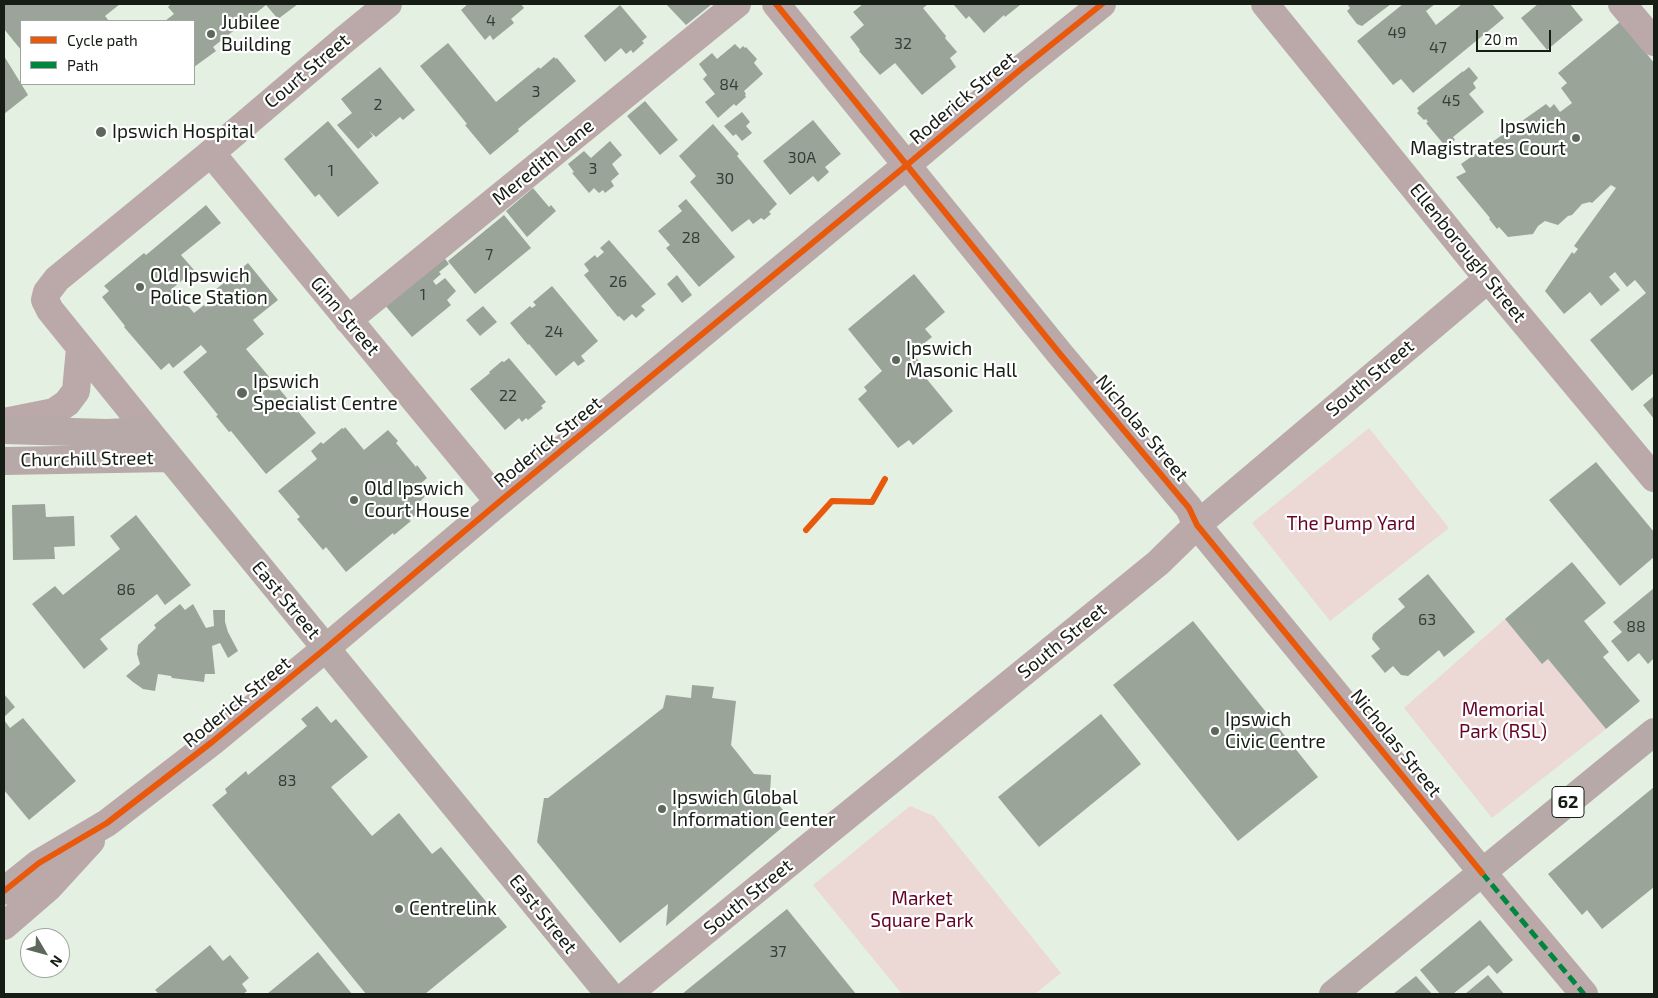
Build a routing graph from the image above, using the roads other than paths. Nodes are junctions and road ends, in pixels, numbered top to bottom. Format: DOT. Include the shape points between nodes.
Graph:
graph roads {
  1 [pos="388,4"];
  2 [pos="737,4"];
  3 [pos="776,4"];
  4 [pos="1102,4"];
  5 [pos="1265,4"];
  6 [pos="1622,4"];
  7 [pos="1654,42"];
  8 [pos="211,153"];
  9 [pos="908,164"];
  10 [pos="87,255"];
  11 [pos="1488,279"];
  12 [pos="348,320"];
  13 [pos="80,348"];
  14 [pos="4,422"];
  15 [pos="4,430"];
  16 [pos="148,432"];
  17 [pos="170,458"];
  18 [pos="4,461"];
  19 [pos="1654,478"];
  20 [pos="499,502"];
  21 [pos="1196,525"];
  22 [pos="326,648"];
  23 [pos="1654,732"];
  24 [pos="107,823"];
  25 [pos="1482,872"];
  26 [pos="4,892"];
  27 [pos="4,926"];
  28 [pos="609,994"];
  29 [pos="628,994"];
  30 [pos="1333,994"];
  31 [pos="1584,994"];
  1 -- 8 [label="street, Court Street"];
  2 -- 12 [label="street, Meredith Lane"];
  3 -- 9 [label="street, Nicholas Street"];
  4 -- 9 [label="street, Roderick Street"];
  5 -- 11 [label="street, Ellenborough Street"];
  6 -- 7 [label="street"];
  8 -- 10 [label="street, Court Street"];
  8 -- 12 [label="street, Ginn Street"];
  9 -- 20 [label="street, Roderick Street"];
  9 -- 21 [label="street, Nicholas Street" via="1060,354 1185,503"];
  10 -- 13 [label="street, East Street" via="54,282 46,296 50,310"];
  11 -- 19 [label="street, Ellenborough Street"];
  11 -- 21 [label="street, South Street"];
  12 -- 20 [label="street, Ginn Street"];
  13 -- 14 [label="street" via="76,391 67,402 54,412"];
  13 -- 16 [label="street, East Street"];
  15 -- 16 [label="main road, Churchill Street"];
  16 -- 17 [label="main road, East Street"];
  17 -- 18 [label="main road, Churchill Street"];
  17 -- 22 [label="main road, East Street"];
  20 -- 22 [label="street, Roderick Street"];
  21 -- 25 [label="street, Nicholas Street"];
  21 -- 29 [label="street, South Street" via="1158,562"];
  22 -- 24 [label="street, Roderick Street"];
  22 -- 28 [label="main road, East Street"];
  23 -- 25 [label="main road, 62"];
  24 -- 26 [label="street, Roderick Street" via="39,863"];
  24 -- 27 [label="street, Roderick Street" via="48,888"];
  25 -- 30 [label="main road, 62"];
  25 -- 31 [label="street, Nicholas Street"];
}
